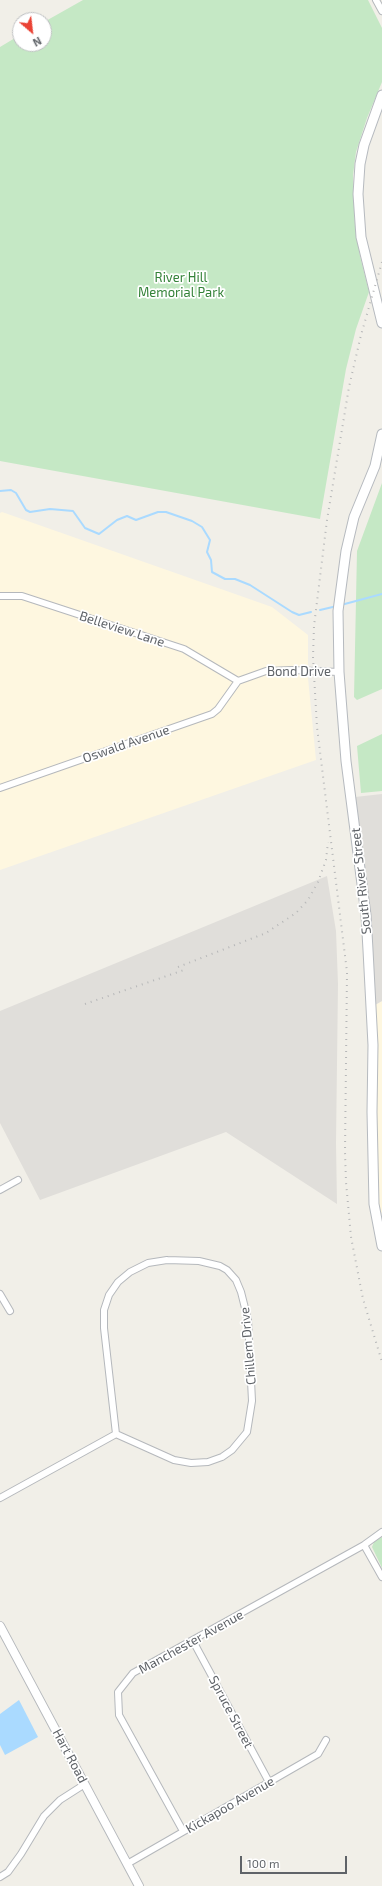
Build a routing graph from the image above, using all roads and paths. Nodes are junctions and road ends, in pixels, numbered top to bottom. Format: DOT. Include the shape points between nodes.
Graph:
graph roads {
  1 [pos="376,0"];
  2 [pos="382,11"];
  3 [pos="382,95"];
  4 [pos="382,323"];
  5 [pos="382,434"];
  6 [pos="0,596"];
  7 [pos="339,672"];
  8 [pos="238,681"];
  9 [pos="0,788"];
  10 [pos="18,1180"];
  11 [pos="0,1190"];
  12 [pos="382,1246"];
  13 [pos="0,1294"];
  14 [pos="10,1311"];
  15 [pos="116,1434"];
  16 [pos="0,1498"];
  17 [pos="382,1532"];
  18 [pos="364,1545"];
  19 [pos="382,1577"];
  20 [pos="0,1626"];
  21 [pos="193,1641"];
  22 [pos="326,1740"];
  23 [pos="269,1782"];
  24 [pos="85,1784"];
  25 [pos="183,1832"];
  26 [pos="127,1864"];
  27 [pos="0,1877"];
  28 [pos="139,1886"];
  1 -- 2 [label="street"];
  3 -- 4 [label="main road" via="364,145 358,194 361,237"];
  5 -- 7 [label="main road, South River Street" via="375,466 354,517 346,551 338,610"];
  6 -- 8 [label="street, Belleview Lane" via="22,596 184,649"];
  7 -- 8 [label="street, Bond Drive" via="266,671"];
  7 -- 12 [label="main road, South River Street" via="346,761 366,915 372,1038 374,1204"];
  8 -- 9 [label="street, Oswald Avenue" via="212,714"];
  10 -- 11 [label="street"];
  13 -- 14 [label="street"];
  15 -- 15 [label="street, Chillem Drive" via="104,1328 104,1310 109,1295 118,1282 130,1272 157,1261 199,1261 227,1270 242,1292 248,1322 252,1401 247,1432 232,1450 222,1457 208,1462 191,1463 174,1460"];
  15 -- 16 [label="street"];
  17 -- 18 [label="street, Manchester Avenue"];
  18 -- 19 [label="street"];
  18 -- 21 [label="street, Manchester Avenue"];
  20 -- 24 [label="street, Hart Road"];
  21 -- 23 [label="street, Spruce Street"];
  21 -- 25 [label="street, Manchester Avenue" via="133,1673 118,1692 119,1714"];
  22 -- 23 [label="street, Kickapoo Avenue" via="318,1754"];
  23 -- 25 [label="street, Kickapoo Avenue"];
  24 -- 26 [label="street, Hart Road"];
  24 -- 27 [label="street" via="60,1800 44,1816 21,1854 8,1872"];
  25 -- 26 [label="street, Kickapoo Avenue"];
  26 -- 28 [label="street, Hart Road"];
}
